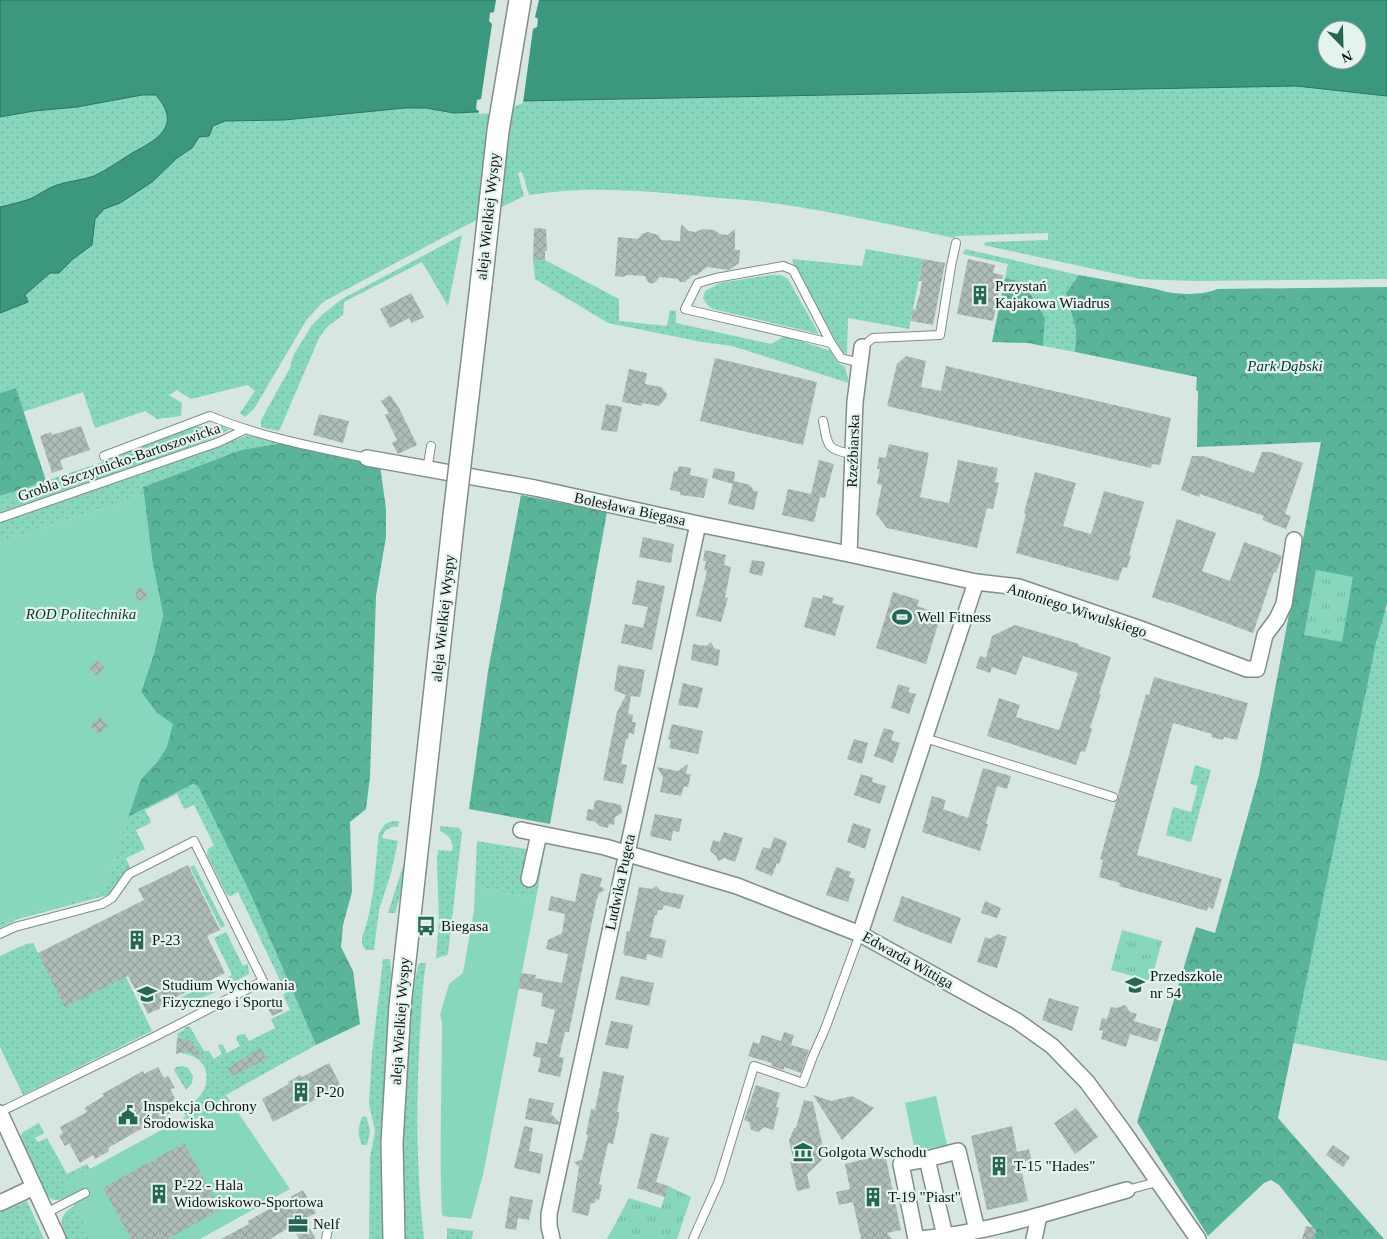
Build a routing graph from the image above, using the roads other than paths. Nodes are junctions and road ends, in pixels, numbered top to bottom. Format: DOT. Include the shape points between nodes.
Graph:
graph roads {
  1 [pos="520,0"];
  2 [pos="956,243"];
  3 [pos="831,342"];
  4 [pos="861,355"];
  5 [pos="823,421"];
  6 [pos="246,429"];
  7 [pos="431,446"];
  8 [pos="853,454"];
  9 [pos="104,456"];
  10 [pos="367,458"];
  11 [pos="427,470"];
  12 [pos="0,518"];
  13 [pos="698,524"];
  14 [pos="1294,540"];
  15 [pos="849,554"];
  16 [pos="976,582"];
  17 [pos="925,738"];
  18 [pos="1113,797"];
  19 [pos="521,830"];
  20 [pos="539,834"];
  21 [pos="626,853"];
  22 [pos="529,879"];
  23 [pos="0,934"];
  24 [pos="860,934"];
  25 [pos="0,1112"];
  26 [pos="927,1158"];
  27 [pos="1157,1182"];
  28 [pos="34,1187"];
  29 [pos="1127,1190"];
  30 [pos="85,1193"];
  31 [pos="0,1203"];
  32 [pos="46,1214"];
  33 [pos="1039,1216"];
  34 [pos="328,1229"];
  35 [pos="977,1230"];
  36 [pos="942,1238"];
  37 [pos="58,1239"];
  38 [pos="326,1239"];
  39 [pos="394,1239"];
  40 [pos="552,1239"];
  41 [pos="693,1239"];
  42 [pos="916,1239"];
  43 [pos="920,1239"];
  44 [pos="1034,1239"];
  45 [pos="1198,1239"];
  1 -- 39 [label="main road, aleja Wielkiej Wyspy, bridge" via="498,131 400,1006 392,1143"];
  2 -- 4 [label="lane" via="940,335 873,338"];
  3 -- 3 [label="lane" via="782,331 685,309 698,283 783,266 793,270"];
  3 -- 4 [label="lane" via="841,358"];
  4 -- 8 [label="street, Rzeźbiarska"];
  5 -- 8 [label="lane" via="826,442 831,448"];
  6 -- 9 [label="lane, Bolesława Biegasa" via="210,416"];
  6 -- 10 [label="lane, Bolesława Biegasa"];
  6 -- 12 [label="lane, Grobla Szczytnicko-Bartoszowicka" via="219,442"];
  7 -- 11 [label="lane"];
  8 -- 15 [label="street, Rzeźbiarska"];
  10 -- 11 [label="street, Bolesława Biegasa"];
  11 -- 13 [label="street, Bolesława Biegasa" via="535,488"];
  13 -- 15 [label="street, Bolesława Biegasa"];
  13 -- 21 [label="street, Ludwika Pugeta"];
  14 -- 16 [label="street, Antoniego Wiwulskiego" via="1284,604 1265,635 1257,669 1247,669 1019,587"];
  15 -- 16 [label="street, Bolesława Biegasa"];
  16 -- 17 [label="street"];
  17 -- 18 [label="lane"];
  17 -- 24 [label="street"];
  19 -- 20 [label="street, Edwarda Wittiga"];
  20 -- 21 [label="street, Edwarda Wittiga"];
  20 -- 22 [label="street"];
  21 -- 24 [label="street, Edwarda Wittiga" via="738,886"];
  21 -- 40 [label="street, Ludwika Pugeta" via="549,1214"];
  23 -- 25 [label="lane" via="102,904 112,898 129,874 194,842 263,981"];
  24 -- 27 [label="street, Edwarda Wittiga" via="1017,1021 1052,1046 1093,1090"];
  24 -- 41 [label="lane" via="803,1083 754,1066 719,1181"];
  25 -- 28 [label="street"];
  26 -- 35 [label="street" via="958,1151"];
  26 -- 36 [label="street"];
  26 -- 42 [label="street" via="901,1164"];
  27 -- 29 [label="lane"];
  27 -- 45 [label="street, Edwarda Wittiga"];
  28 -- 31 [label="street"];
  28 -- 32 [label="street"];
  29 -- 33 [label="street"];
  30 -- 32 [label="lane"];
  32 -- 37 [label="street"];
  33 -- 35 [label="street"];
  33 -- 44 [label="street"];
  34 -- 38 [label="lane"];
  35 -- 36 [label="street"];
  36 -- 43 [label="street"];
}
